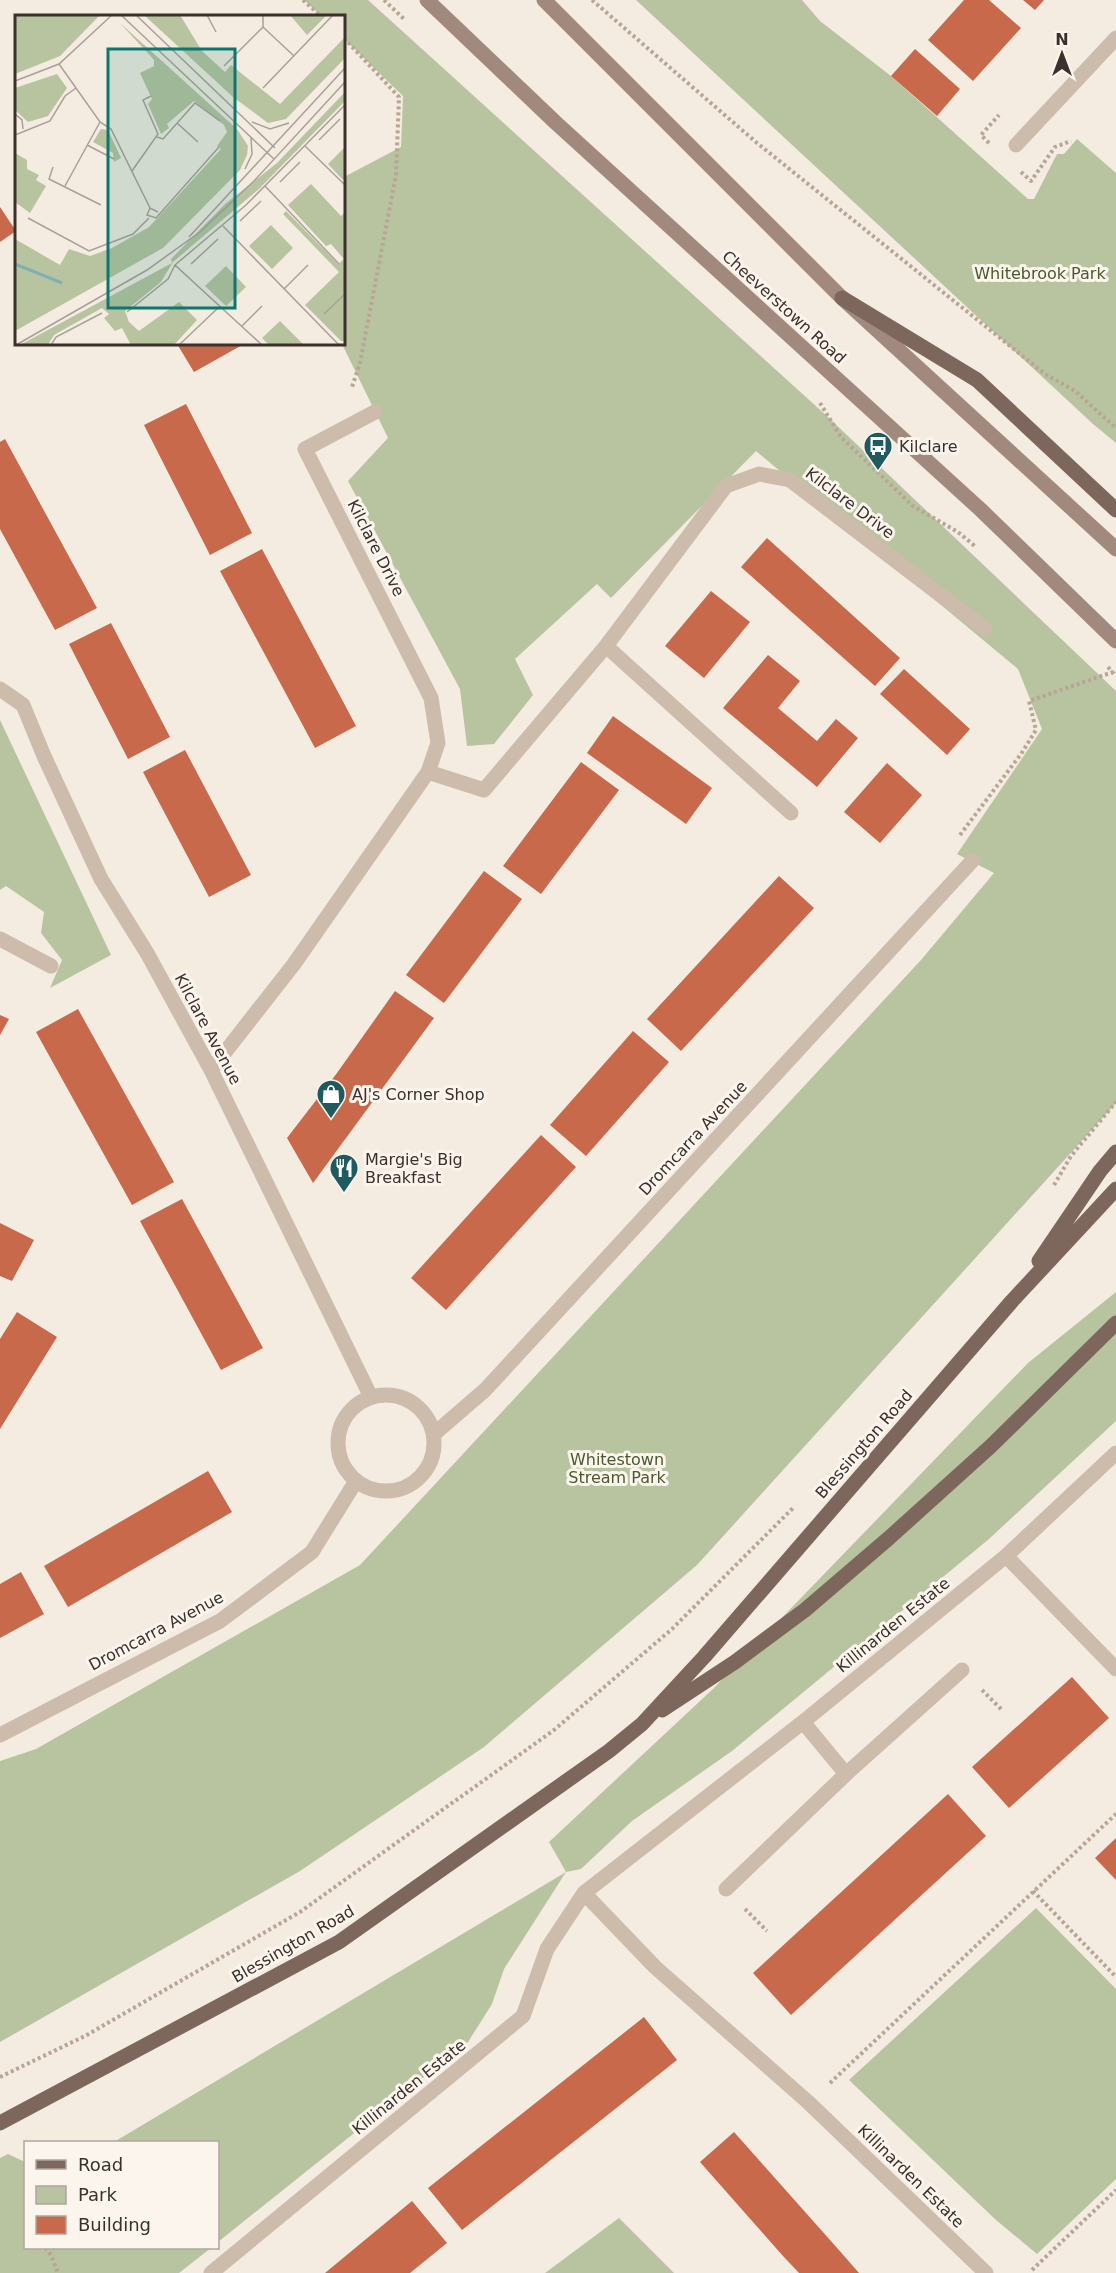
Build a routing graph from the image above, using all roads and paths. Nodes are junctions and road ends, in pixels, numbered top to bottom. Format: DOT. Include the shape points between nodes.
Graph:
graph roads {
  1 [pos="303,0"];
  2 [pos="427,0"];
  3 [pos="544,0"];
  4 [pos="592,0"];
  5 [pos="320,15"];
  6 [pos="1116,38"];
  7 [pos="345,39"];
  8 [pos="1016,145"];
  9 [pos="842,298"];
  10 [pos="352,387"];
  11 [pos="375,412"];
  12 [pos="1116,428"];
  13 [pos="1116,510"];
  14 [pos="1116,549"];
  15 [pos="986,629"];
  16 [pos="1116,641"];
  17 [pos="606,646"];
  18 [pos="1116,670"];
  19 [pos="0,689"];
  20 [pos="428,772"];
  21 [pos="791,813"];
  22 [pos="959,836"];
  23 [pos="973,860"];
  24 [pos="0,939"];
  25 [pos="51,966"];
  26 [pos="211,1070"];
  27 [pos="1116,1102"];
  28 [pos="1116,1152"];
  29 [pos="1116,1189"];
  30 [pos="1049,1194"];
  31 [pos="1012,1301"];
  32 [pos="1116,1323"];
  33 [pos="371,1397"];
  34 [pos="434,1434"];
  35 [pos="1116,1453"];
  36 [pos="356,1481"];
  37 [pos="794,1506"];
  38 [pos="1006,1556"];
  39 [pos="1116,1669"];
  40 [pos="962,1670"];
  41 [pos="803,1722"];
  42 [pos="642,1724"];
  43 [pos="0,1735"];
  44 [pos="846,1774"];
  45 [pos="1116,1814"];
  46 [pos="726,1889"];
  47 [pos="1033,1891"];
  48 [pos="584,1893"];
  49 [pos="1116,1977"];
  50 [pos="0,2077"];
  51 [pos="830,2083"];
  52 [pos="0,2123"];
  53 [pos="1116,2190"];
  54 [pos="46,2249"];
  55 [pos="976,2270"];
  56 [pos="1032,2270"];
  57 [pos="58,2273"];
  58 [pos="211,2273"];
  1 -- 5 [label="path"];
  2 -- 16 [label="main road, Cheeverstown Road" via="981,510"];
  3 -- 9 [label="main road"];
  4 -- 12 [label="path" via="776,158 1045,374 1075,391"];
  6 -- 8 [label="street"];
  7 -- 10 [label="path" via="399,97 396,175"];
  9 -- 13 [label="main road" via="977,380"];
  9 -- 14 [label="main road"];
  11 -- 20 [label="street, Kilclare Drive" via="305,449 431,698 438,742"];
  15 -- 17 [label="street, Kilclare Drive" via="790,480 759,474 726,486"];
  17 -- 20 [label="street, Kilclare Drive" via="484,790"];
  17 -- 21 [label="street"];
  18 -- 22 [label="path" via="1029,701 1036,730"];
  19 -- 26 [label="street, Kilclare Avenue" via="23,705 101,879"];
  20 -- 26 [label="street, Kilclare Drive" via="294,964"];
  23 -- 34 [label="street, Dromcarra Avenue" via="485,1390"];
  24 -- 25 [label="street"];
  26 -- 33 [label="street, Kilclare Avenue"];
  27 -- 30 [label="path" via="1071,1156"];
  28 -- 31 [label="main road"];
  29 -- 31 [label="main road, Blessington Road"];
  31 -- 42 [label="main road, Blessington Road"];
  32 -- 42 [label="main road, Blessington Road" via="983,1454 805,1610"];
  33 -- 34 [label="street" via="387,1394 418,1406 429,1419"];
  33 -- 36 [label="street" via="358,1403 340,1427 339,1457"];
  34 -- 36 [label="street" via="429,1467 418,1480 387,1492"];
  35 -- 38 [label="street, Killinarden Estate"];
  36 -- 43 [label="street, Dromcarra Avenue" via="312,1552 220,1621"];
  37 -- 50 [label="path" via="672,1629 554,1730 300,1912 85,2036"];
  38 -- 39 [label="street"];
  38 -- 41 [label="street, Killinarden Estate"];
  40 -- 44 [label="street"];
  41 -- 44 [label="street"];
  41 -- 48 [label="street, Killinarden Estate"];
  42 -- 52 [label="main road, Blessington Road" via="339,1942"];
  44 -- 46 [label="street"];
  45 -- 47 [label="path"];
  47 -- 49 [label="path"];
  47 -- 51 [label="path"];
  48 -- 55 [label="street, Killinarden Estate" via="655,1967 808,2102"];
  48 -- 58 [label="street, Killinarden Estate" via="547,1949 523,2016"];
  53 -- 56 [label="path"];
  54 -- 57 [label="path"];
}
